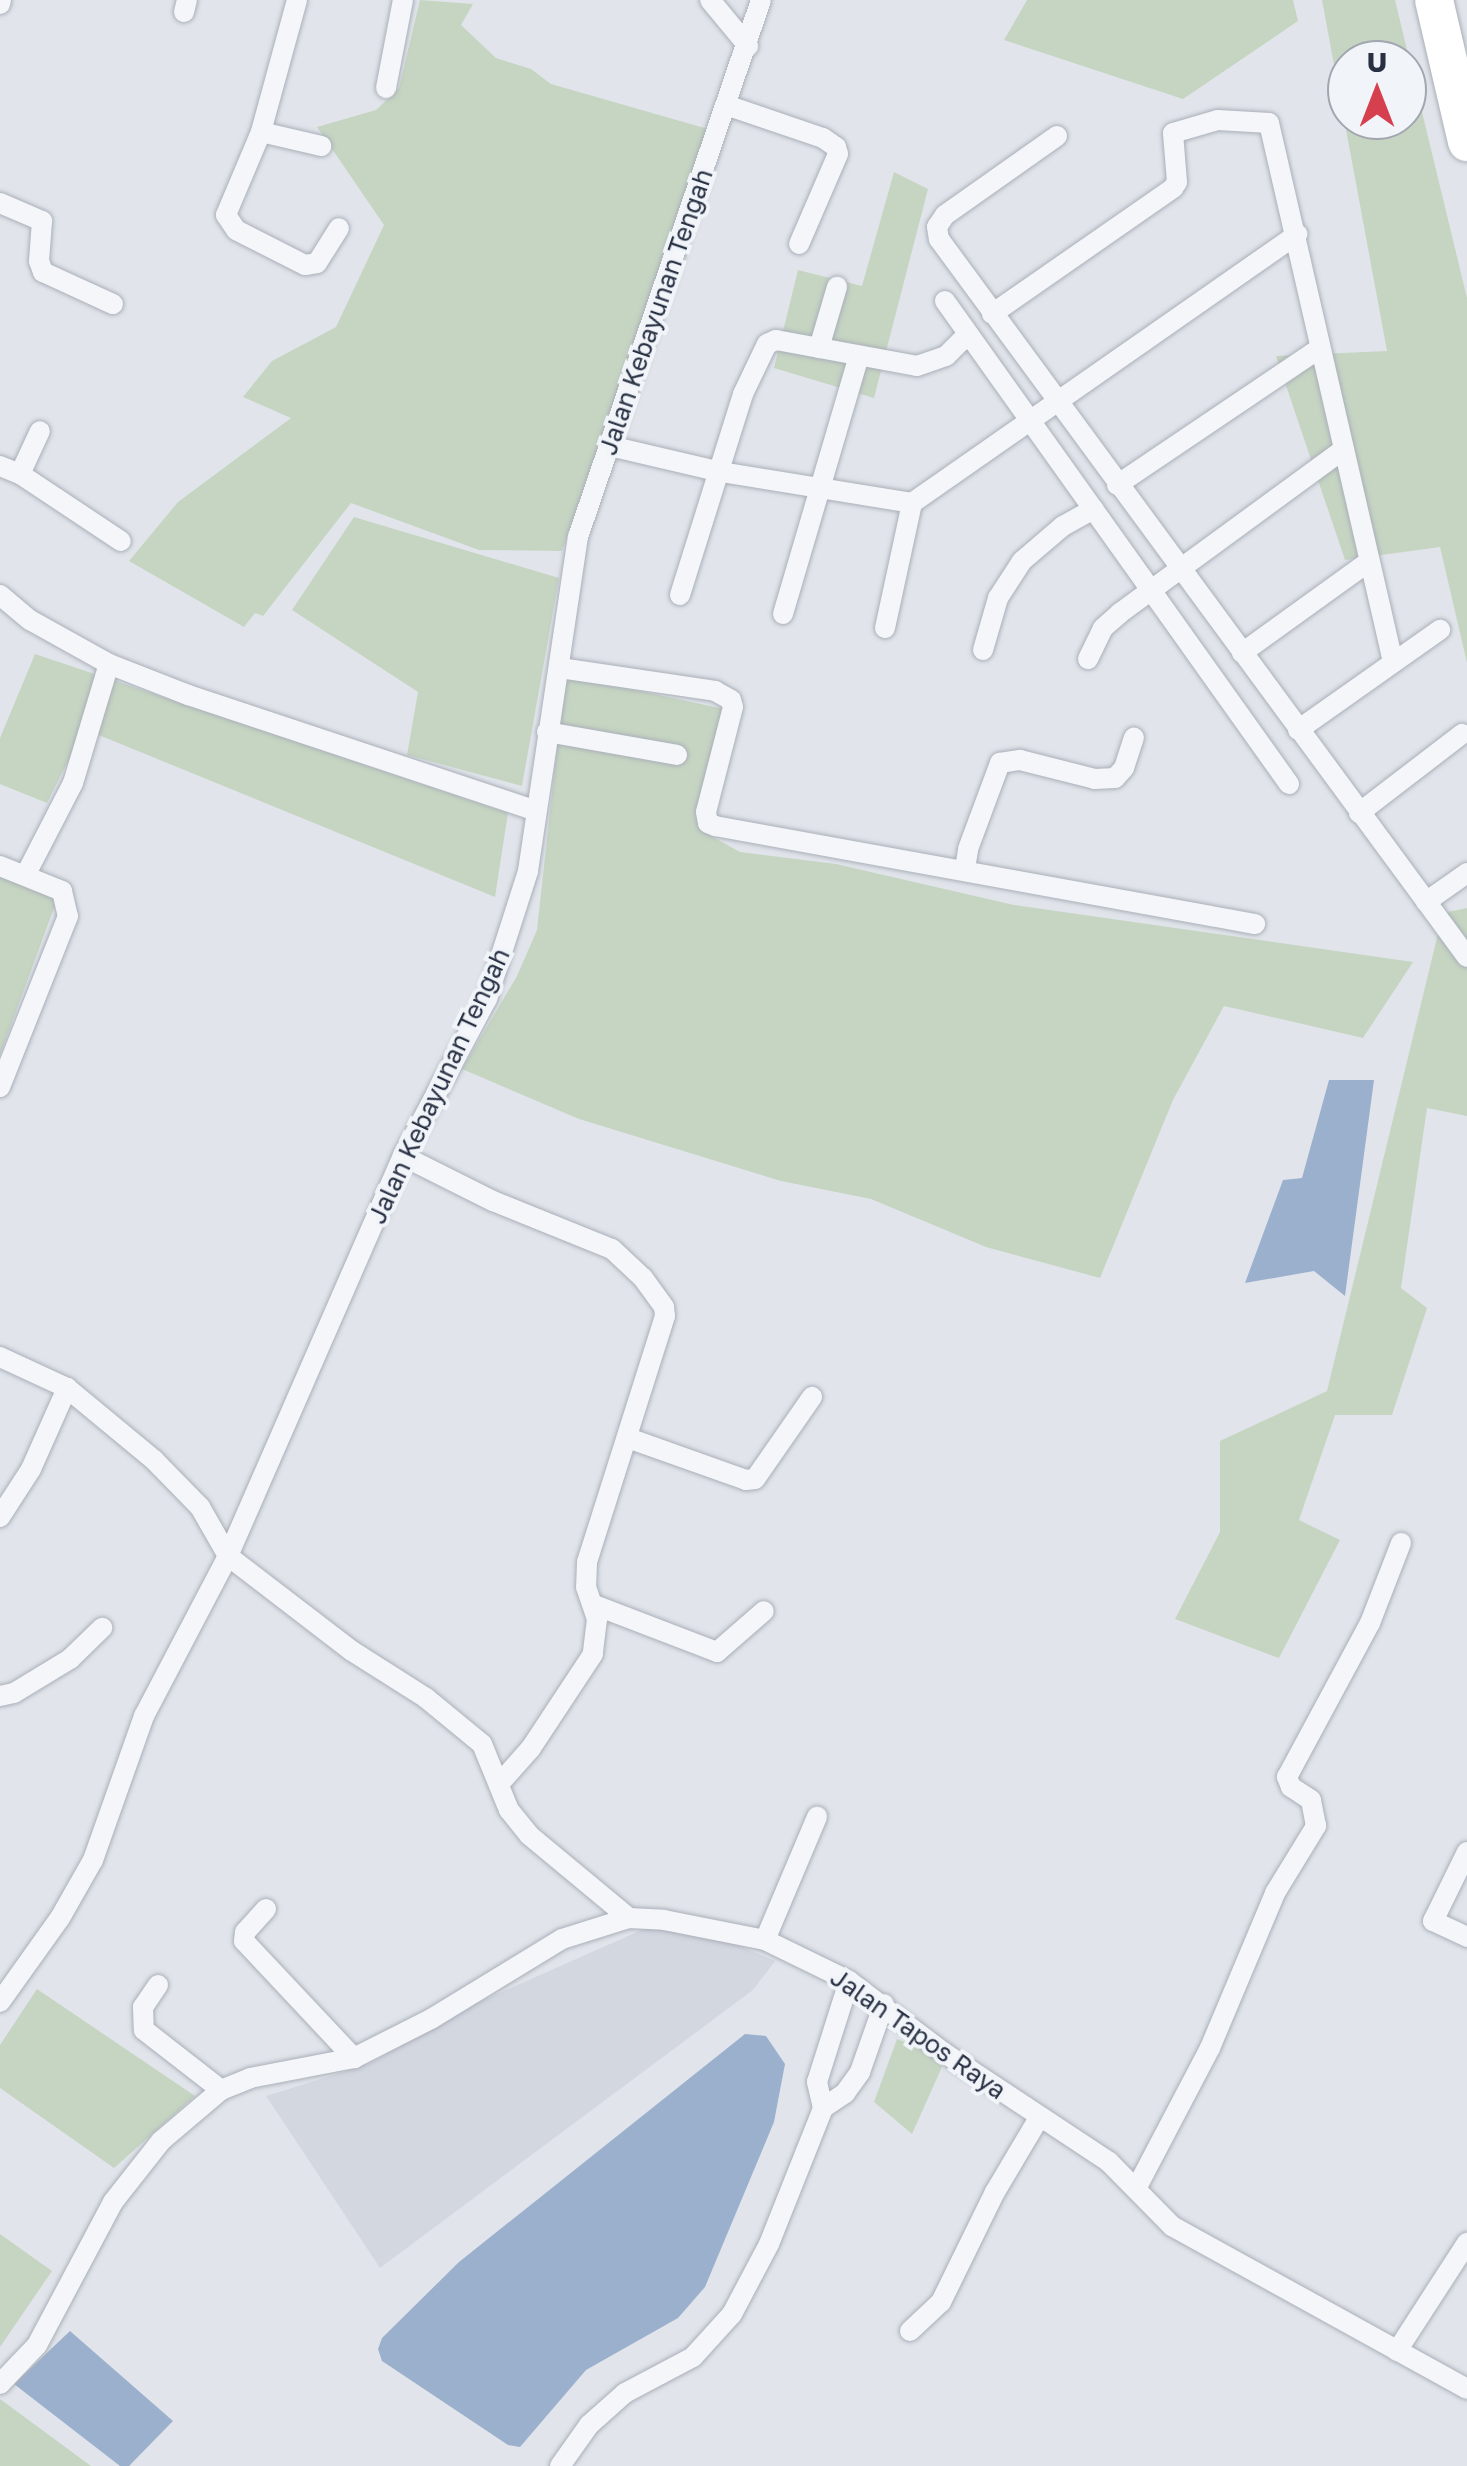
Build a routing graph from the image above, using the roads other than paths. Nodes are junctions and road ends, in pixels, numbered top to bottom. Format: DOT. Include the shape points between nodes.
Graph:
graph roads {
  1 [pos="297,0"];
  2 [pos="404,0"];
  3 [pos="710,0"];
  4 [pos="762,0"];
  5 [pos="1434,0"];
  6 [pos="748,46"];
  7 [pos="386,88"];
  8 [pos="726,105"];
  9 [pos="261,132"];
  10 [pos="1057,136"];
  11 [pos="1467,142"];
  12 [pos="321,146"];
  13 [pos="0,203"];
  14 [pos="339,228"];
  15 [pos="1297,234"];
  16 [pos="799,244"];
  17 [pos="837,286"];
  18 [pos="945,302"];
  19 [pos="113,304"];
  20 [pos="992,314"];
  21 [pos="968,334"];
  22 [pos="819,348"];
  23 [pos="1320,348"];
  24 [pos="859,356"];
  25 [pos="1057,402"];
  26 [pos="1030,420"];
  27 [pos="40,431"];
  28 [pos="610,446"];
  29 [pos="1341,451"];
  30 [pos="10,470"];
  31 [pos="721,472"];
  32 [pos="1117,484"];
  33 [pos="820,490"];
  34 [pos="912,504"];
  35 [pos="1094,510"];
  36 [pos="121,541"];
  37 [pos="1368,562"];
  38 [pos="1180,570"];
  39 [pos="1152,591"];
  40 [pos="0,595"];
  41 [pos="680,595"];
  42 [pos="782,614"];
  43 [pos="886,628"];
  44 [pos="1440,630"];
  45 [pos="982,650"];
  46 [pos="1242,653"];
  47 [pos="1088,658"];
  48 [pos="1393,662"];
  49 [pos="109,664"];
  50 [pos="560,668"];
  51 [pos="1298,730"];
  52 [pos="548,732"];
  53 [pos="1462,734"];
  54 [pos="1134,738"];
  55 [pos="677,755"];
  56 [pos="1290,784"];
  57 [pos="536,811"];
  58 [pos="1359,813"];
  59 [pos="0,866"];
  60 [pos="965,869"];
  61 [pos="1467,873"];
  62 [pos="26,874"];
  63 [pos="1426,902"];
  64 [pos="1255,924"];
  65 [pos="1467,956"];
  66 [pos="0,1087"];
  67 [pos="403,1156"];
  68 [pos="0,1357"];
  69 [pos="66,1388"];
  70 [pos="812,1397"];
  71 [pos="628,1438"];
  72 [pos="0,1516"];
  73 [pos="1401,1544"];
  74 [pos="228,1556"];
  75 [pos="592,1604"];
  76 [pos="764,1611"];
  77 [pos="102,1628"];
  78 [pos="0,1696"];
  79 [pos="500,1783"];
  80 [pos="817,1817"];
  81 [pos="1467,1852"];
  82 [pos="266,1910"];
  83 [pos="630,1918"];
  84 [pos="1467,1937"];
  85 [pos="765,1940"];
  86 [pos="849,1982"];
  87 [pos="158,1986"];
  88 [pos="3,1990"];
  89 [pos="884,2004"];
  90 [pos="354,2058"];
  91 [pos="221,2090"];
  92 [pos="824,2108"];
  93 [pos="1038,2118"];
  94 [pos="1136,2187"];
  95 [pos="1467,2242"];
  96 [pos="910,2331"];
  97 [pos="1397,2351"];
  98 [pos="0,2384"];
  99 [pos="1467,2389"];
  100 [pos="560,2466"];
  1 -- 9 [label="street"];
  2 -- 7 [label="street"];
  3 -- 6 [label="street"];
  4 -- 6 [label="street, Jalan Kebayunan Tengah"];
  5 -- 11 [label="highway"];
  6 -- 8 [label="street, Jalan Kebayunan Tengah"];
  8 -- 16 [label="street" via="836,147"];
  8 -- 28 [label="street, Jalan Kebayunan Tengah"];
  9 -- 12 [label="street"];
  9 -- 14 [label="street" via="228,206 229,223 312,266"];
  10 -- 20 [label="street" via="945,214 937,227 939,240"];
  13 -- 19 [label="street" via="42,221 43,272"];
  15 -- 20 [label="street" via="1270,123 1201,123 1173,133 1173,188"];
  15 -- 23 [label="street"];
  15 -- 25 [label="street"];
  17 -- 22 [label="street"];
  18 -- 21 [label="street"];
  20 -- 25 [label="street"];
  21 -- 24 [label="street" via="932,363 899,365"];
  21 -- 26 [label="street"];
  22 -- 24 [label="street"];
  22 -- 31 [label="street" via="776,340 763,348"];
  23 -- 29 [label="street"];
  23 -- 32 [label="street"];
  24 -- 33 [label="street"];
  25 -- 26 [label="street"];
  25 -- 32 [label="street"];
  26 -- 34 [label="street"];
  26 -- 35 [label="street"];
  27 -- 30 [label="street"];
  28 -- 31 [label="street"];
  28 -- 50 [label="street, Jalan Kebayunan Tengah" via="578,537"];
  29 -- 37 [label="street"];
  29 -- 38 [label="street"];
  30 -- 36 [label="street"];
  31 -- 33 [label="street"];
  31 -- 41 [label="street"];
  32 -- 38 [label="street"];
  33 -- 34 [label="street"];
  33 -- 42 [label="street"];
  34 -- 43 [label="street"];
  35 -- 39 [label="street"];
  35 -- 45 [label="street" via="1022,561 998,598"];
  37 -- 46 [label="street"];
  37 -- 48 [label="street"];
  38 -- 39 [label="street"];
  38 -- 46 [label="street"];
  39 -- 47 [label="street" via="1103,628"];
  39 -- 56 [label="street"];
  40 -- 49 [label="street" via="17,612"];
  44 -- 48 [label="street"];
  46 -- 51 [label="street"];
  48 -- 51 [label="street"];
  49 -- 57 [label="street"];
  49 -- 62 [label="street" via="73,783"];
  50 -- 52 [label="street, Jalan Kebayunan Tengah"];
  50 -- 60 [label="street" via="715,691 731,700 708,823"];
  51 -- 58 [label="street"];
  52 -- 55 [label="street"];
  52 -- 57 [label="street, Jalan Kebayunan Tengah"];
  53 -- 58 [label="street"];
  54 -- 60 [label="street" via="1115,778 1020,760 1000,764"];
  57 -- 67 [label="street, Jalan Kebayunan Tengah" via="528,872 492,984"];
  58 -- 63 [label="street"];
  59 -- 62 [label="street"];
  60 -- 64 [label="street"];
  61 -- 63 [label="street"];
  62 -- 66 [label="street" via="62,891 68,916"];
  63 -- 65 [label="street"];
  67 -- 71 [label="street" via="612,1249 658,1296 666,1316"];
  67 -- 74 [label="street, Jalan Kebayunan Tengah"];
  68 -- 69 [label="street"];
  69 -- 72 [label="street"];
  69 -- 74 [label="street" via="200,1507"];
  70 -- 71 [label="street" via="755,1479"];
  71 -- 75 [label="street" via="587,1562"];
  73 -- 94 [label="street" via="1370,1623 1287,1777 1310,1800 1316,1826 1275,1893 1210,2048"];
  74 -- 79 [label="street" via="482,1744"];
  74 -- 88 [label="street, Jalan Kebayunan Tengah" via="144,1716 92,1860 60,1918"];
  75 -- 76 [label="street" via="716,1652"];
  75 -- 79 [label="street" via="597,1619 588,1666"];
  77 -- 78 [label="street" via="70,1659"];
  79 -- 83 [label="street" via="509,1810 529,1835"];
  80 -- 85 [label="street"];
  81 -- 84 [label="street" via="1434,1921"];
  82 -- 90 [label="street" via="244,1940"];
  83 -- 85 [label="street, Jalan Tapos Raya"];
  83 -- 90 [label="street, Jalan Tapos Raya" via="562,1939"];
  85 -- 86 [label="street, Jalan Tapos Raya"];
  86 -- 89 [label="street, Jalan Tapos Raya"];
  86 -- 92 [label="street" via="817,2082"];
  87 -- 91 [label="street" via="143,2008 144,2030"];
  89 -- 92 [label="street" via="860,2072"];
  89 -- 93 [label="street, Jalan Tapos Raya"];
  90 -- 91 [label="street, Jalan Tapos Raya"];
  91 -- 98 [label="street, Jalan Tapos Raya" via="161,2140 113,2202 37,2344"];
  92 -- 100 [label="street" via="769,2244 732,2314 693,2358 625,2393 588,2424"];
  93 -- 94 [label="street, Jalan Tapos Raya"];
  93 -- 96 [label="street" via="942,2302"];
  94 -- 97 [label="street, Jalan Tapos Raya" via="1172,2226"];
  95 -- 97 [label="street"];
  97 -- 99 [label="street, Jalan Tapos Raya"];
}
